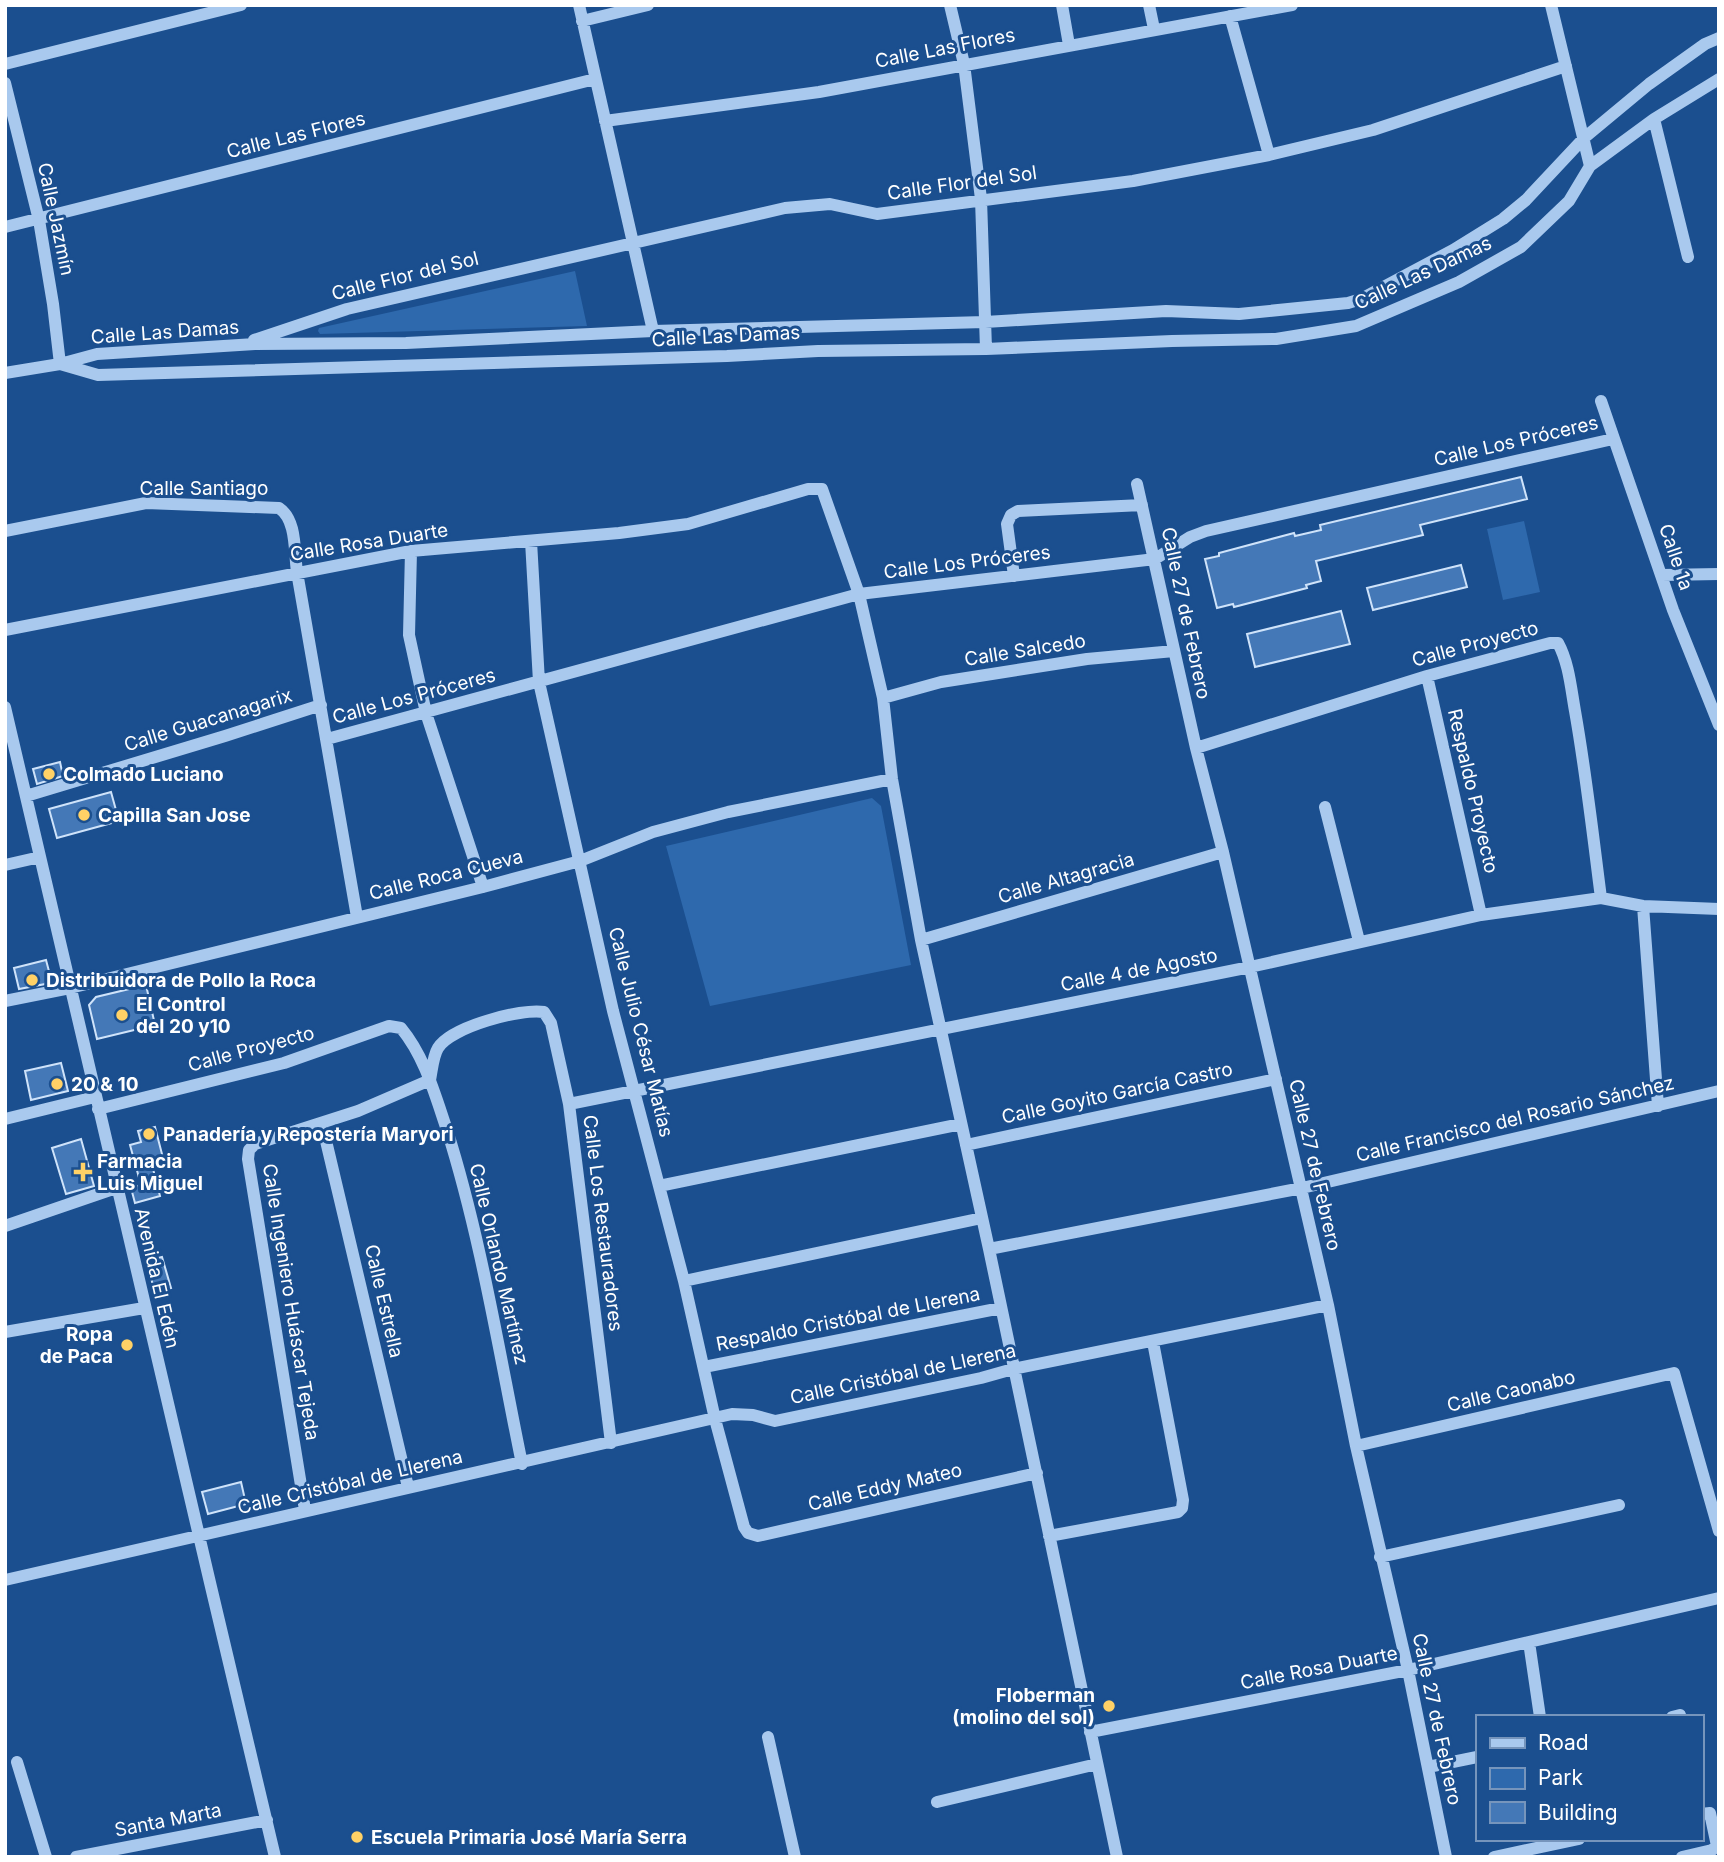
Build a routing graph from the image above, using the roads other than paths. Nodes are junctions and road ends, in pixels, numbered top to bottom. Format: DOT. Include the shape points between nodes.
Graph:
graph roads {
  1 [pos="241,5"];
  2 [pos="579,5"];
  3 [pos="648,5"];
  4 [pos="950,5"];
  5 [pos="1062,5"];
  6 [pos="1149,5"];
  7 [pos="1292,5"];
  8 [pos="1550,5"];
  9 [pos="1230,16"];
  10 [pos="582,21"];
  11 [pos="1154,29"];
  12 [pos="1719,38"];
  13 [pos="1069,45"];
  14 [pos="5,64"];
  15 [pos="964,64"];
  16 [pos="1566,66"];
  17 [pos="595,79"];
  18 [pos="1719,79"];
  19 [pos="5,83"];
  20 [pos="1654,120"];
  21 [pos="605,121"];
  22 [pos="1584,138"];
  23 [pos="1269,155"];
  24 [pos="1590,166"];
  25 [pos="981,200"];
  26 [pos="38,220"];
  27 [pos="5,227"];
  28 [pos="633,242"];
  29 [pos="1688,257"];
  30 [pos="1348,303"];
  31 [pos="985,322"];
  32 [pos="818,326"];
  33 [pos="1356,326"];
  34 [pos="653,331"];
  35 [pos="240,345"];
  36 [pos="986,349"];
  37 [pos="818,351"];
  38 [pos="60,364"];
  39 [pos="5,373"];
  40 [pos="1601,401"];
  41 [pos="1613,439"];
  42 [pos="1137,484"];
  43 [pos="1142,505"];
  44 [pos="5,531"];
  45 [pos="531,541"];
  46 [pos="411,551"];
  47 [pos="1155,559"];
  48 [pos="297,572"];
  49 [pos="1719,574"];
  50 [pos="1662,575"];
  51 [pos="1014,576"];
  52 [pos="859,594"];
  53 [pos="5,630"];
  54 [pos="1174,651"];
  55 [pos="1427,676"];
  56 [pos="539,682"];
  57 [pos="883,698"];
  58 [pos="321,705"];
  59 [pos="5,709"];
  60 [pos="426,713"];
  61 [pos="1719,724"];
  62 [pos="327,739"];
  63 [pos="1196,748"];
  64 [pos="892,779"];
  65 [pos="26,796"];
  66 [pos="1325,807"];
  67 [pos="1223,852"];
  68 [pos="40,857"];
  69 [pos="580,861"];
  70 [pos="5,865"];
  71 [pos="483,887"];
  72 [pos="1601,898"];
  73 [pos="1643,906"];
  74 [pos="1719,909"];
  75 [pos="1481,915"];
  76 [pos="357,917"];
  77 [pos="921,940"];
  78 [pos="1359,941"];
  79 [pos="1250,967"];
  80 [pos="70,988"];
  81 [pos="5,1000"];
  82 [pos="940,1029"];
  83 [pos="408,1038"];
  84 [pos="1276,1079"];
  85 [pos="430,1080"];
  86 [pos="634,1090"];
  87 [pos="1719,1091"];
  88 [pos="97,1103"];
  89 [pos="569,1104"];
  90 [pos="1658,1106"];
  91 [pos="5,1119"];
  92 [pos="322,1124"];
  93 [pos="961,1124"];
  94 [pos="966,1145"];
  95 [pos="659,1186"];
  96 [pos="116,1188"];
  97 [pos="1302,1188"];
  98 [pos="982,1218"];
  99 [pos="5,1226"];
  100 [pos="989,1249"];
  101 [pos="684,1281"];
  102 [pos="1328,1305"];
  103 [pos="144,1308"];
  104 [pos="1001,1308"];
  105 [pos="5,1332"];
  106 [pos="1153,1342"];
  107 [pos="704,1367"];
  108 [pos="1013,1369"];
  109 [pos="715,1419"];
  110 [pos="611,1443"];
  111 [pos="1356,1446"];
  112 [pos="522,1464"];
  113 [pos="1037,1473"];
  114 [pos="408,1487"];
  115 [pos="1619,1506"];
  116 [pos="305,1510"];
  117 [pos="744,1527"];
  118 [pos="1719,1531"];
  119 [pos="201,1536"];
  120 [pos="1049,1536"];
  121 [pos="1380,1557"];
  122 [pos="5,1580"];
  123 [pos="1719,1598"];
  124 [pos="1529,1642"];
  125 [pos="1408,1670"];
  126 [pos="1540,1715"];
  127 [pos="1090,1732"];
  128 [pos="768,1737"];
  129 [pos="1476,1757"];
  130 [pos="18,1762"];
  131 [pos="1097,1764"];
  132 [pos="1428,1767"];
  133 [pos="937,1802"];
  134 [pos="1703,1814"];
  135 [pos="267,1821"];
  136 [pos="1570,1841"];
  137 [pos="121,1853"];
  138 [pos="46,1857"];
  139 [pos="76,1857"];
  140 [pos="275,1857"];
  141 [pos="794,1857"];
  142 [pos="1117,1857"];
  143 [pos="1446,1857"];
  144 [pos="1494,1857"];
  145 [pos="1682,1857"];
  1 -- 14 [label="street"];
  2 -- 10 [label="street"];
  3 -- 10 [label="street"];
  4 -- 15 [label="street"];
  5 -- 13 [label="street"];
  6 -- 11 [label="street"];
  7 -- 9 [label="street, Calle Las Flores"];
  8 -- 16 [label="street"];
  9 -- 11 [label="street, Calle Las Flores"];
  9 -- 23 [label="street"];
  10 -- 17 [label="street"];
  11 -- 13 [label="street, Calle Las Flores"];
  12 -- 22 [label="street, Calle Las Damas" via="1649,84"];
  13 -- 15 [label="street, Calle Las Flores"];
  15 -- 21 [label="street, Calle Las Flores" via="819,92"];
  15 -- 25 [label="street"];
  16 -- 22 [label="street"];
  16 -- 23 [label="street, Calle Flor del Sol" via="1373,130"];
  17 -- 21 [label="street"];
  17 -- 26 [label="street, Calle Las Flores"];
  18 -- 20 [label="street, Calle Las Damas"];
  19 -- 26 [label="street, Calle Jazmín"];
  20 -- 24 [label="street, Calle Las Damas"];
  20 -- 29 [label="street"];
  21 -- 28 [label="street"];
  22 -- 24 [label="street"];
  22 -- 30 [label="street, Calle Las Damas" via="1503,219"];
  23 -- 25 [label="street, Calle Flor del Sol" via="1133,181"];
  24 -- 33 [label="street, Calle Las Damas" via="1569,201 1521,247 1459,282"];
  25 -- 28 [label="street, Calle Flor del Sol" via="877,214 830,204 785,208"];
  25 -- 31 [label="street"];
  26 -- 27 [label="street, Calle Las Flores"];
  26 -- 38 [label="street, Calle Jazmín"];
  28 -- 34 [label="street"];
  28 -- 35 [label="street, Calle Flor del Sol" via="347,309"];
  30 -- 31 [label="street, Calle Las Damas" via="1239,314 1166,311"];
  30 -- 33 [label="street"];
  31 -- 32 [label="street, Calle Las Damas"];
  31 -- 36 [label="street"];
  32 -- 34 [label="street, Calle Las Damas"];
  32 -- 37 [label="street"];
  33 -- 36 [label="street, Calle Las Damas" via="1276,339"];
  34 -- 35 [label="street, Calle Las Damas" via="406,343"];
  35 -- 38 [label="street, Calle Las Damas" via="97,354"];
  36 -- 37 [label="street, Calle Las Damas"];
  37 -- 38 [label="street, Calle Las Damas" via="98,375"];
  38 -- 39 [label="street"];
  40 -- 41 [label="street, Calle 1a"];
  41 -- 47 [label="street, Calle Los Próceres" via="1206,531"];
  41 -- 50 [label="street, Calle 1a"];
  42 -- 43 [label="street, Calle 27 de Febrero"];
  43 -- 47 [label="street, Calle 27 de Febrero"];
  43 -- 51 [label="street" via="1018,511 1007,524"];
  44 -- 48 [label="street, Calle Santiago" via="146,503 279,508 291,523"];
  45 -- 46 [label="street, Calle Rosa Duarte"];
  45 -- 52 [label="street, Calle Rosa Duarte" via="688,524 808,489 822,489"];
  45 -- 56 [label="street, Calle Julio César Matías"];
  46 -- 48 [label="street, Calle Rosa Duarte"];
  46 -- 60 [label="street" via="409,635"];
  47 -- 51 [label="street, Calle Los Próceres"];
  47 -- 54 [label="street, Calle 27 de Febrero"];
  48 -- 53 [label="street, Calle Rosa Duarte"];
  48 -- 58 [label="street, Calle Santiago"];
  49 -- 50 [label="street"];
  50 -- 61 [label="street, Calle 1a"];
  51 -- 52 [label="street, Calle Los Próceres"];
  52 -- 56 [label="street, Calle Los Próceres"];
  52 -- 57 [label="street"];
  54 -- 57 [label="street, Calle Salcedo" via="941,681"];
  54 -- 63 [label="street, Calle 27 de Febrero"];
  55 -- 63 [label="street, Calle Proyecto"];
  55 -- 72 [label="street, Calle Proyecto" via="1558,643 1584,763"];
  55 -- 75 [label="street, Respaldo Proyecto"];
  56 -- 60 [label="street, Calle Los Próceres"];
  56 -- 69 [label="street, Calle Julio César Matías"];
  57 -- 64 [label="street"];
  58 -- 62 [label="street, Calle Santiago"];
  58 -- 65 [label="street, Calle Guacanagarix"];
  59 -- 65 [label="street, Avenida El Edén"];
  60 -- 62 [label="street, Calle Los Próceres"];
  60 -- 71 [label="street"];
  62 -- 76 [label="street, Calle Santiago"];
  63 -- 67 [label="street, Calle 27 de Febrero"];
  64 -- 69 [label="street, Calle Roca Cueva" via="727,812 653,832"];
  64 -- 77 [label="street"];
  65 -- 68 [label="street, Avenida El Edén"];
  66 -- 78 [label="street"];
  67 -- 77 [label="street, Calle Altagracia"];
  67 -- 79 [label="street, Calle 27 de Febrero"];
  68 -- 70 [label="street"];
  68 -- 80 [label="street, Avenida El Edén"];
  69 -- 71 [label="street, Calle Roca Cueva"];
  69 -- 86 [label="street, Calle Julio César Matías"];
  71 -- 76 [label="street, Calle Roca Cueva"];
  72 -- 73 [label="street, Calle 4 de Agosto"];
  72 -- 75 [label="street, Calle 4 de Agosto"];
  73 -- 74 [label="street, Calle 4 de Agosto"];
  73 -- 90 [label="street"];
  75 -- 78 [label="street, Calle 4 de Agosto"];
  76 -- 80 [label="street, Calle Roca Cueva"];
  77 -- 82 [label="street"];
  78 -- 79 [label="street, Calle 4 de Agosto"];
  79 -- 82 [label="street, Calle 4 de Agosto"];
  79 -- 84 [label="street, Calle 27 de Febrero"];
  80 -- 81 [label="street, Calle Roca Cueva"];
  80 -- 88 [label="street, Avenida El Edén"];
  82 -- 86 [label="street, Calle 4 de Agosto"];
  82 -- 93 [label="street"];
  83 -- 85 [label="street, Calle Orlando Martínez"];
  83 -- 88 [label="street, Calle Proyecto" via="401,1028 389,1026 284,1063"];
  84 -- 94 [label="street, Calle Goyito García Castro"];
  84 -- 97 [label="street, Calle 27 de Febrero"];
  85 -- 89 [label="street, Calle Los Restauradores" via="436,1050 458,1030 530,1010 544,1012 551,1023"];
  85 -- 92 [label="street, Calle Ingeniero Huáscar Tejeda"];
  85 -- 112 [label="street, Calle Orlando Martínez" via="466,1189"];
  86 -- 89 [label="street, Calle 4 de Agosto"];
  86 -- 95 [label="street, Calle Julio César Matías"];
  87 -- 90 [label="street, Calle Francisco del Rosario Sánchez"];
  88 -- 91 [label="street, Calle Proyecto"];
  88 -- 96 [label="street, Avenida El Edén"];
  89 -- 110 [label="street, Calle Los Restauradores"];
  90 -- 97 [label="street, Calle Francisco del Rosario Sánchez"];
  92 -- 114 [label="street, Calle Estrella"];
  92 -- 116 [label="street, Calle Ingeniero Huáscar Tejeda" via="255,1144 248,1159"];
  93 -- 94 [label="street"];
  93 -- 95 [label="street"];
  94 -- 98 [label="street"];
  95 -- 101 [label="street, Calle Julio César Matías"];
  96 -- 99 [label="street"];
  96 -- 103 [label="street, Avenida El Edén"];
  97 -- 100 [label="street, Calle Francisco del Rosario Sánchez"];
  97 -- 102 [label="street, Calle 27 de Febrero"];
  98 -- 100 [label="street"];
  98 -- 101 [label="street"];
  100 -- 104 [label="street"];
  101 -- 107 [label="street, Calle Julio César Matías"];
  102 -- 106 [label="street, Calle Cristóbal de Llerena"];
  102 -- 111 [label="street, Calle 27 de Febrero"];
  103 -- 105 [label="street"];
  103 -- 119 [label="street, Avenida El Edén"];
  104 -- 107 [label="street, Respaldo Cristóbal de Llerena"];
  104 -- 108 [label="street"];
  106 -- 108 [label="street, Calle Cristóbal de Llerena"];
  106 -- 120 [label="street" via="1182,1508"];
  107 -- 109 [label="street, Calle Julio César Matías"];
  108 -- 109 [label="street, Calle Cristóbal de Llerena" via="775,1422 753,1415"];
  108 -- 113 [label="street"];
  109 -- 110 [label="street, Calle Cristóbal de Llerena"];
  109 -- 117 [label="street, Calle Julio César Matías"];
  110 -- 112 [label="street, Calle Cristóbal de Llerena"];
  111 -- 118 [label="street, Calle Caonabo" via="1674,1373"];
  111 -- 121 [label="street, Calle 27 de Febrero"];
  112 -- 114 [label="street, Calle Cristóbal de Llerena"];
  113 -- 117 [label="street, Calle Eddy Mateo" via="758,1536"];
  113 -- 120 [label="street"];
  114 -- 116 [label="street, Calle Cristóbal de Llerena"];
  115 -- 121 [label="street"];
  116 -- 119 [label="street, Calle Cristóbal de Llerena"];
  119 -- 122 [label="street, Calle Cristóbal de Llerena"];
  119 -- 135 [label="street, Avenida El Edén"];
  120 -- 127 [label="street"];
  121 -- 125 [label="street, Calle 27 de Febrero"];
  123 -- 124 [label="street, Calle Rosa Duarte"];
  124 -- 125 [label="street, Calle Rosa Duarte"];
  124 -- 126 [label="street"];
  125 -- 127 [label="street, Calle Rosa Duarte"];
  125 -- 132 [label="street, Calle 27 de Febrero"];
  127 -- 131 [label="street"];
  128 -- 141 [label="street"];
  129 -- 132 [label="street"];
  130 -- 138 [label="street"];
  131 -- 133 [label="street"];
  131 -- 142 [label="street"];
  132 -- 143 [label="street, Calle 27 de Febrero"];
  134 -- 145 [label="street" via="1710,1813 1717,1846"];
  135 -- 137 [label="street, Santa Marta"];
  135 -- 140 [label="street, Avenida El Edén"];
  136 -- 144 [label="street"];
  137 -- 139 [label="street, Santa Marta"];
}
